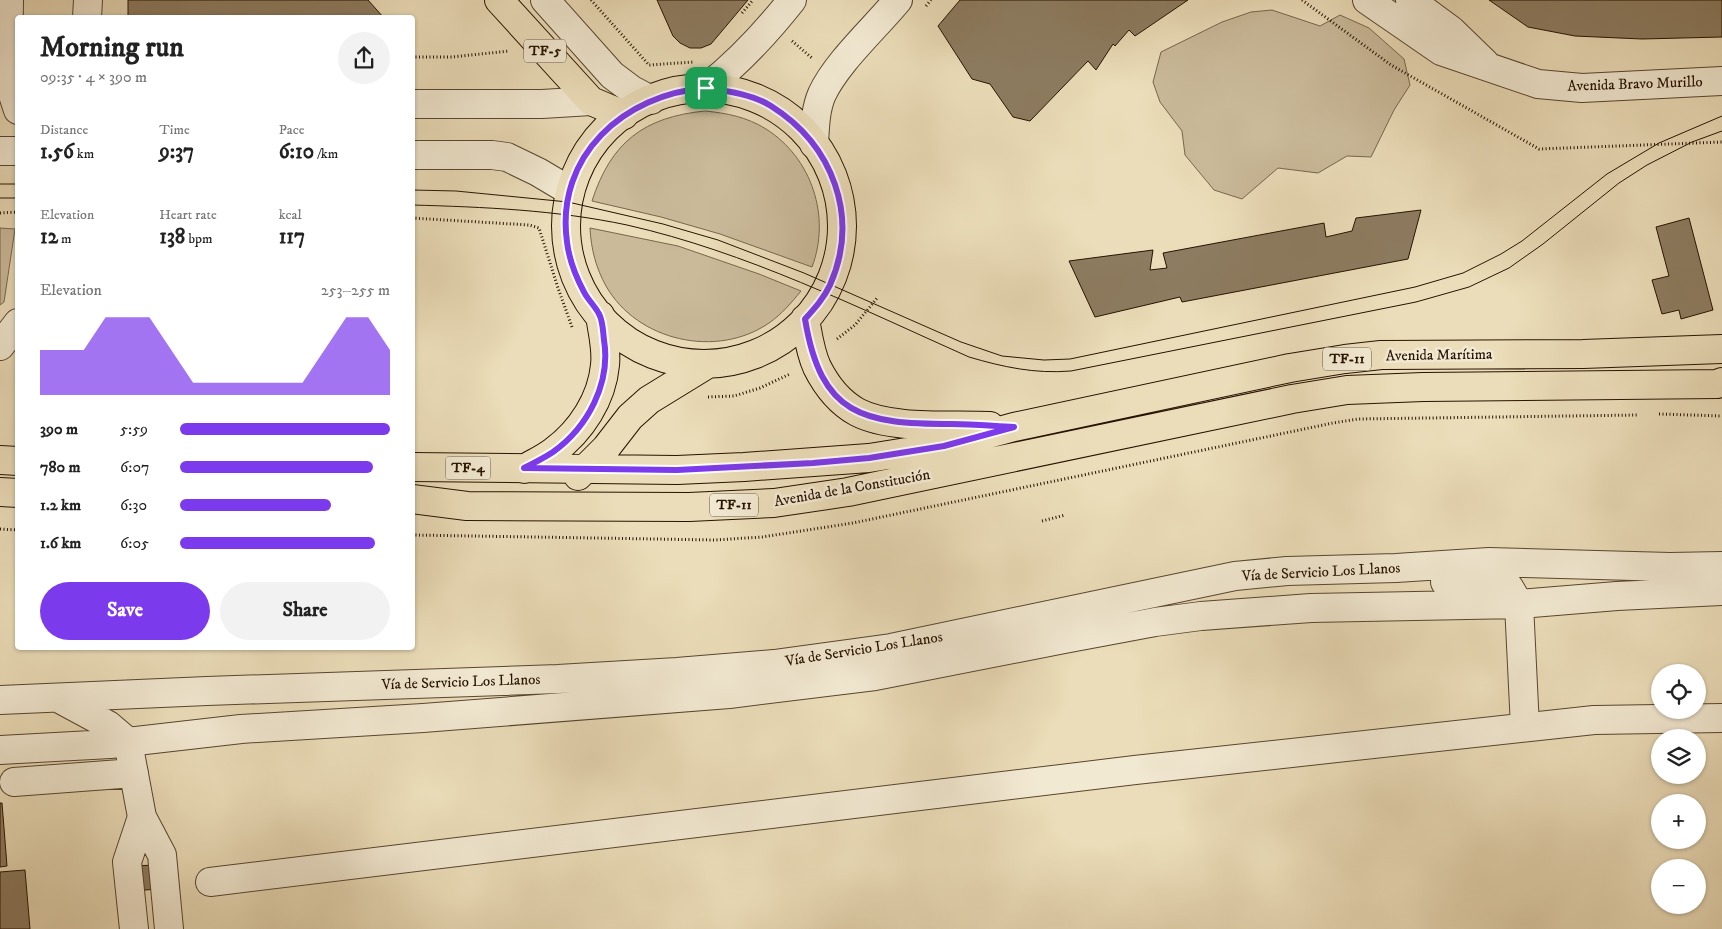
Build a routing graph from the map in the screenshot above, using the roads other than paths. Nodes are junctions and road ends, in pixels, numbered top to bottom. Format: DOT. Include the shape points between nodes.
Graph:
graph roads {
  1 [pos="9,0"];
  2 [pos="88,0"];
  3 [pos="499,0"];
  4 [pos="545,0"];
  5 [pos="792,0"];
  6 [pos="898,0"];
  7 [pos="1367,0"];
  8 [pos="1410,0"];
  9 [pos="87,15"];
  10 [pos="1490,67"];
  11 [pos="1722,81"];
  12 [pos="706,88"];
  13 [pos="651,100"];
  14 [pos="12,101"];
  15 [pos="591,101"];
  16 [pos="415,104"];
  17 [pos="624,115"];
  18 [pos="814,144"];
  19 [pos="0,151"];
  20 [pos="15,151"];
  21 [pos="415,155"];
  22 [pos="570,191"];
  23 [pos="600,315"];
  24 [pos="805,319"];
  25 [pos="15,327"];
  26 [pos="0,346"];
  27 [pos="1722,349"];
  28 [pos="0,358"];
  29 [pos="15,358"];
  30 [pos="706,366"];
  31 [pos="1720,383"];
  32 [pos="1014,427"];
  33 [pos="1050,450"];
  34 [pos="415,467"];
  35 [pos="524,468"];
  36 [pos="586,468"];
  37 [pos="0,492"];
  38 [pos="15,493"];
  39 [pos="415,499"];
  40 [pos="415,499"];
  41 [pos="1722,566"];
  42 [pos="1670,567"];
  43 [pos="1396,568"];
  44 [pos="1722,591"];
  45 [pos="1519,604"];
  46 [pos="558,679"];
  47 [pos="57,698"];
  48 [pos="0,700"];
  49 [pos="1722,718"];
  50 [pos="1525,727"];
  51 [pos="128,742"];
  52 [pos="0,750"];
  53 [pos="134,773"];
  54 [pos="14,782"];
  55 [pos="142,817"];
  56 [pos="210,882"];
  57 [pos="134,929"];
  58 [pos="169,929"];
  1 -- 14 [label="street" via="8,70"];
  2 -- 9 [label="street"];
  3 -- 15 [label="main road, TF-5"];
  4 -- 13 [label="street" via="612,75"];
  5 -- 12 [label="street" via="748,52"];
  6 -- 18 [label="street" via="833,75 816,116"];
  7 -- 10 [label="street, Avenida Bravo Murillo" via="1441,51"];
  8 -- 10 [label="street, Avenida Bravo Murillo" via="1451,30"];
  10 -- 11 [label="street, Avenida Bravo Murillo" via="1538,84 1582,88"];
  12 -- 13 [label="main road" via="676,91"];
  12 -- 18 [label="main road" via="743,95 770,105 794,122"];
  13 -- 17 [label="main road"];
  15 -- 16 [label="street"];
  15 -- 17 [label="main road, TF-5"];
  17 -- 22 [label="main road" via="589,149 579,164"];
  18 -- 24 [label="main road" via="837,187 842,210 842,236 830,285"];
  19 -- 20 [label="street"];
  21 -- 22 [label="street" via="507,157"];
  22 -- 23 [label="main road" via="567,242 571,260 584,293"];
  23 -- 30 [label="main road" via="619,334 642,348 668,359"];
  23 -- 35 [label="main road" via="605,365 599,392 587,417 553,452"];
  24 -- 30 [label="main road" via="777,344 754,355"];
  24 -- 32 [label="main road" via="810,345 822,376 838,398 857,412 902,423"];
  25 -- 26 [label="street"];
  27 -- 32 [label="main road, Avenida Marítima / TF-11" via="1602,354 1372,356 1290,368"];
  28 -- 29 [label="street"];
  30 -- 36 [label="main road" via="649,400"];
  31 -- 33 [label="main road, Avenida Marítima / TF-11" via="1423,386 1347,390"];
  32 -- 36 [label="main road, Avenida de la Constitución / TF-11" via="944,446 869,458 677,470"];
  33 -- 39 [label="main road, Avenida de la Constitución / TF-11" via="848,492 774,503 689,507 536,507 467,506"];
  34 -- 35 [label="main road, Avenida de la Constitución / TF-4"];
  35 -- 36 [label="main road, Avenida de la Constitución / TF-11"];
  36 -- 40 [label="main road" via="570,482 554,489 458,488"];
  37 -- 38 [label="main road"];
  41 -- 42 [label="street, Vía de Servicio Los Llanos"];
  42 -- 43 [label="street, Vía de Servicio Los Llanos" via="1490,562"];
  42 -- 45 [label="street" via="1602,582 1541,585 1531,590"];
  43 -- 45 [label="street" via="1446,582 1491,582 1509,587"];
  43 -- 46 [label="street, Vía de Servicio Los Llanos" via="1235,576 834,657 727,669"];
  44 -- 45 [label="street, Vía de Servicio Los Llanos"];
  45 -- 50 [label="street"];
  45 -- 51 [label="street, Vía de Servicio Los Llanos" via="1310,608 1200,616 824,683 600,705 241,729"];
  46 -- 47 [label="street, Vía de Servicio Los Llanos"];
  46 -- 51 [label="street" via="338,708 162,721"];
  47 -- 48 [label="street, Vía de Servicio Los Llanos"];
  47 -- 51 [label="street" via="108,725"];
  49 -- 50 [label="street" via="1594,720"];
  50 -- 56 [label="street" via="1135,770"];
  51 -- 52 [label="street, Vía de Servicio Los Llanos"];
  51 -- 53 [label="street"];
  53 -- 54 [label="street"];
  53 -- 55 [label="street"];
  55 -- 57 [label="street" via="127,862"];
  55 -- 58 [label="street" via="162,855"];
}
